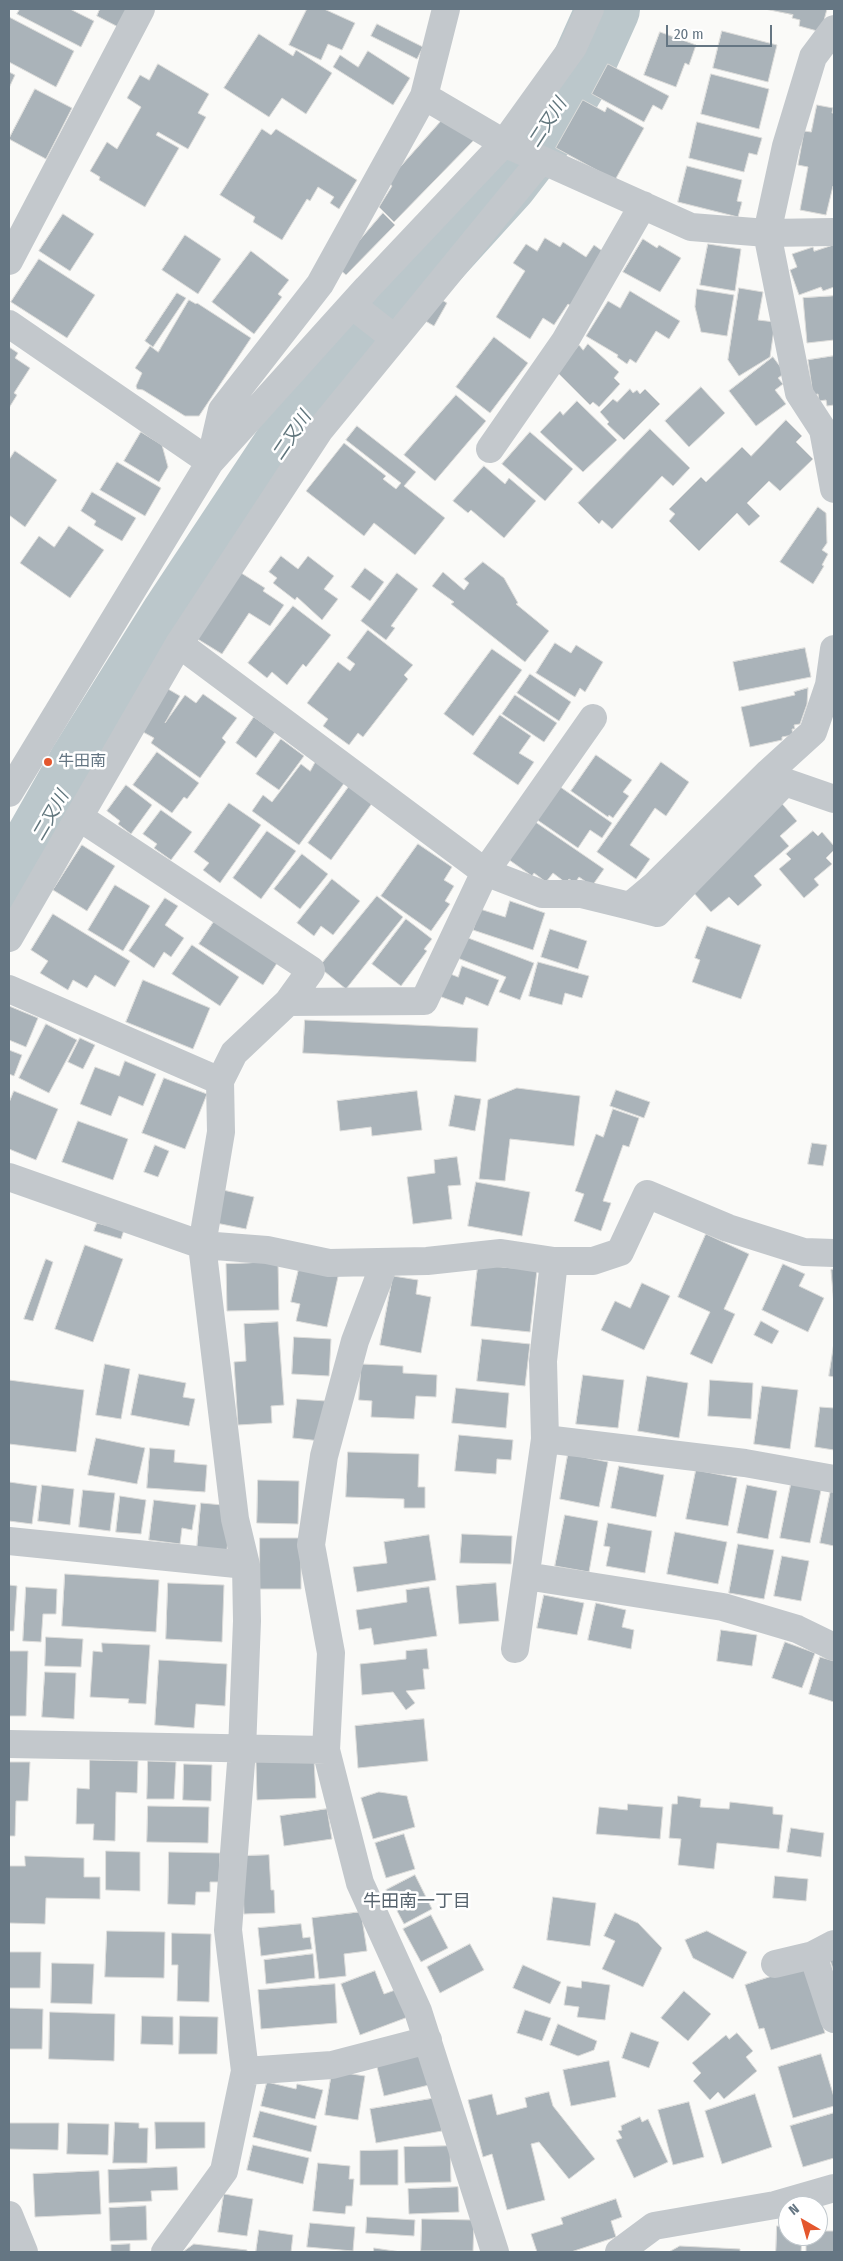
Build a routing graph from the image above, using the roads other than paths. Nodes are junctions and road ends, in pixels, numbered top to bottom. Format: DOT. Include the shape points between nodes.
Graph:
graph roads {
  1 [pos="140,9"];
  2 [pos="446,9"];
  3 [pos="590,9"];
  4 [pos="834,29"];
  5 [pos="424,96"];
  6 [pos="504,143"];
  7 [pos="541,160"];
  8 [pos="643,205"];
  9 [pos="834,232"];
  10 [pos="767,233"];
  11 [pos="9,261"];
  12 [pos="352,304"];
  13 [pos="9,324"];
  14 [pos="394,338"];
  15 [pos="828,430"];
  16 [pos="490,449"];
  17 [pos="210,462"];
  18 [pos="834,489"];
  19 [pos="179,644"];
  20 [pos="834,649"];
  21 [pos="593,718"];
  22 [pos="9,793"];
  23 [pos="834,799"];
  24 [pos="78,817"];
  25 [pos="485,872"];
  26 [pos="630,906"];
  27 [pos="9,938"];
  28 [pos="9,989"];
  29 [pos="288,1002"];
  30 [pos="220,1082"];
  31 [pos="9,1177"];
  32 [pos="202,1245"];
  33 [pos="834,1253"];
  34 [pos="554,1261"];
  35 [pos="385,1262"];
  36 [pos="545,1439"];
  37 [pos="834,1479"];
  38 [pos="9,1541"];
  39 [pos="246,1565"];
  40 [pos="526,1576"];
  41 [pos="834,1647"];
  42 [pos="514,1649"];
  43 [pos="9,1744"];
  44 [pos="242,1750"];
  45 [pos="326,1750"];
  46 [pos="823,1949"];
  47 [pos="775,1964"];
  48 [pos="834,2019"];
  49 [pos="428,2040"];
  50 [pos="245,2071"];
  51 [pos="834,2188"];
  52 [pos="9,2215"];
  53 [pos="24,2252"];
  54 [pos="165,2252"];
  55 [pos="495,2252"];
  56 [pos="619,2252"];
  1 -- 11 [label="street"];
  2 -- 5 [label="street"];
  3 -- 6 [label="street" via="573,47"];
  4 -- 10 [label="street" via="811,66 786,146"];
  5 -- 6 [label="street"];
  5 -- 17 [label="street" via="320,284 222,410"];
  6 -- 7 [label="street"];
  6 -- 12 [label="street"];
  7 -- 8 [label="street"];
  7 -- 14 [label="street"];
  8 -- 10 [label="street" via="691,227"];
  8 -- 16 [label="street" via="565,341"];
  9 -- 10 [label="street"];
  10 -- 15 [label="street" via="799,393"];
  12 -- 14 [label="street"];
  12 -- 17 [label="street"];
  13 -- 17 [label="street"];
  14 -- 19 [label="street" via="319,431"];
  15 -- 18 [label="street"];
  17 -- 22 [label="street"];
  19 -- 24 [label="street"];
  19 -- 25 [label="street"];
  20 -- 26 [label="street" via="829,685 813,732"];
  21 -- 25 [label="street"];
  23 -- 26 [label="street" via="785,782 657,913"];
  24 -- 27 [label="street"];
  24 -- 29 [label="street" via="311,970"];
  25 -- 26 [label="street" via="542,894 581,894"];
  25 -- 29 [label="street" via="424,1001"];
  28 -- 30 [label="street"];
  29 -- 30 [label="street" via="234,1053"];
  30 -- 32 [label="street" via="221,1132"];
  31 -- 32 [label="street"];
  32 -- 35 [label="street" via="267,1250 329,1263"];
  32 -- 39 [label="street" via="235,1519"];
  33 -- 34 [label="street" via="804,1252 728,1228 647,1194 620,1252 594,1261"];
  34 -- 35 [label="street" via="501,1253"];
  34 -- 36 [label="street" via="543,1361"];
  35 -- 45 [label="street" via="355,1341 326,1446 310,1545 331,1653"];
  36 -- 37 [label="street" via="745,1463"];
  36 -- 40 [label="street"];
  38 -- 39 [label="street"];
  39 -- 44 [label="street"];
  40 -- 41 [label="street" via="723,1608 797,1629"];
  40 -- 42 [label="street"];
  43 -- 44 [label="street"];
  44 -- 45 [label="street"];
  44 -- 50 [label="street" via="228,1930"];
  45 -- 49 [label="street" via="360,1882"];
  46 -- 47 [label="street"];
  46 -- 48 [label="street"];
  49 -- 50 [label="street" via="332,2065"];
  49 -- 55 [label="street"];
  50 -- 54 [label="street" via="224,2172"];
  51 -- 56 [label="street" via="775,2206 654,2226"];
  52 -- 53 [label="street"];
}
